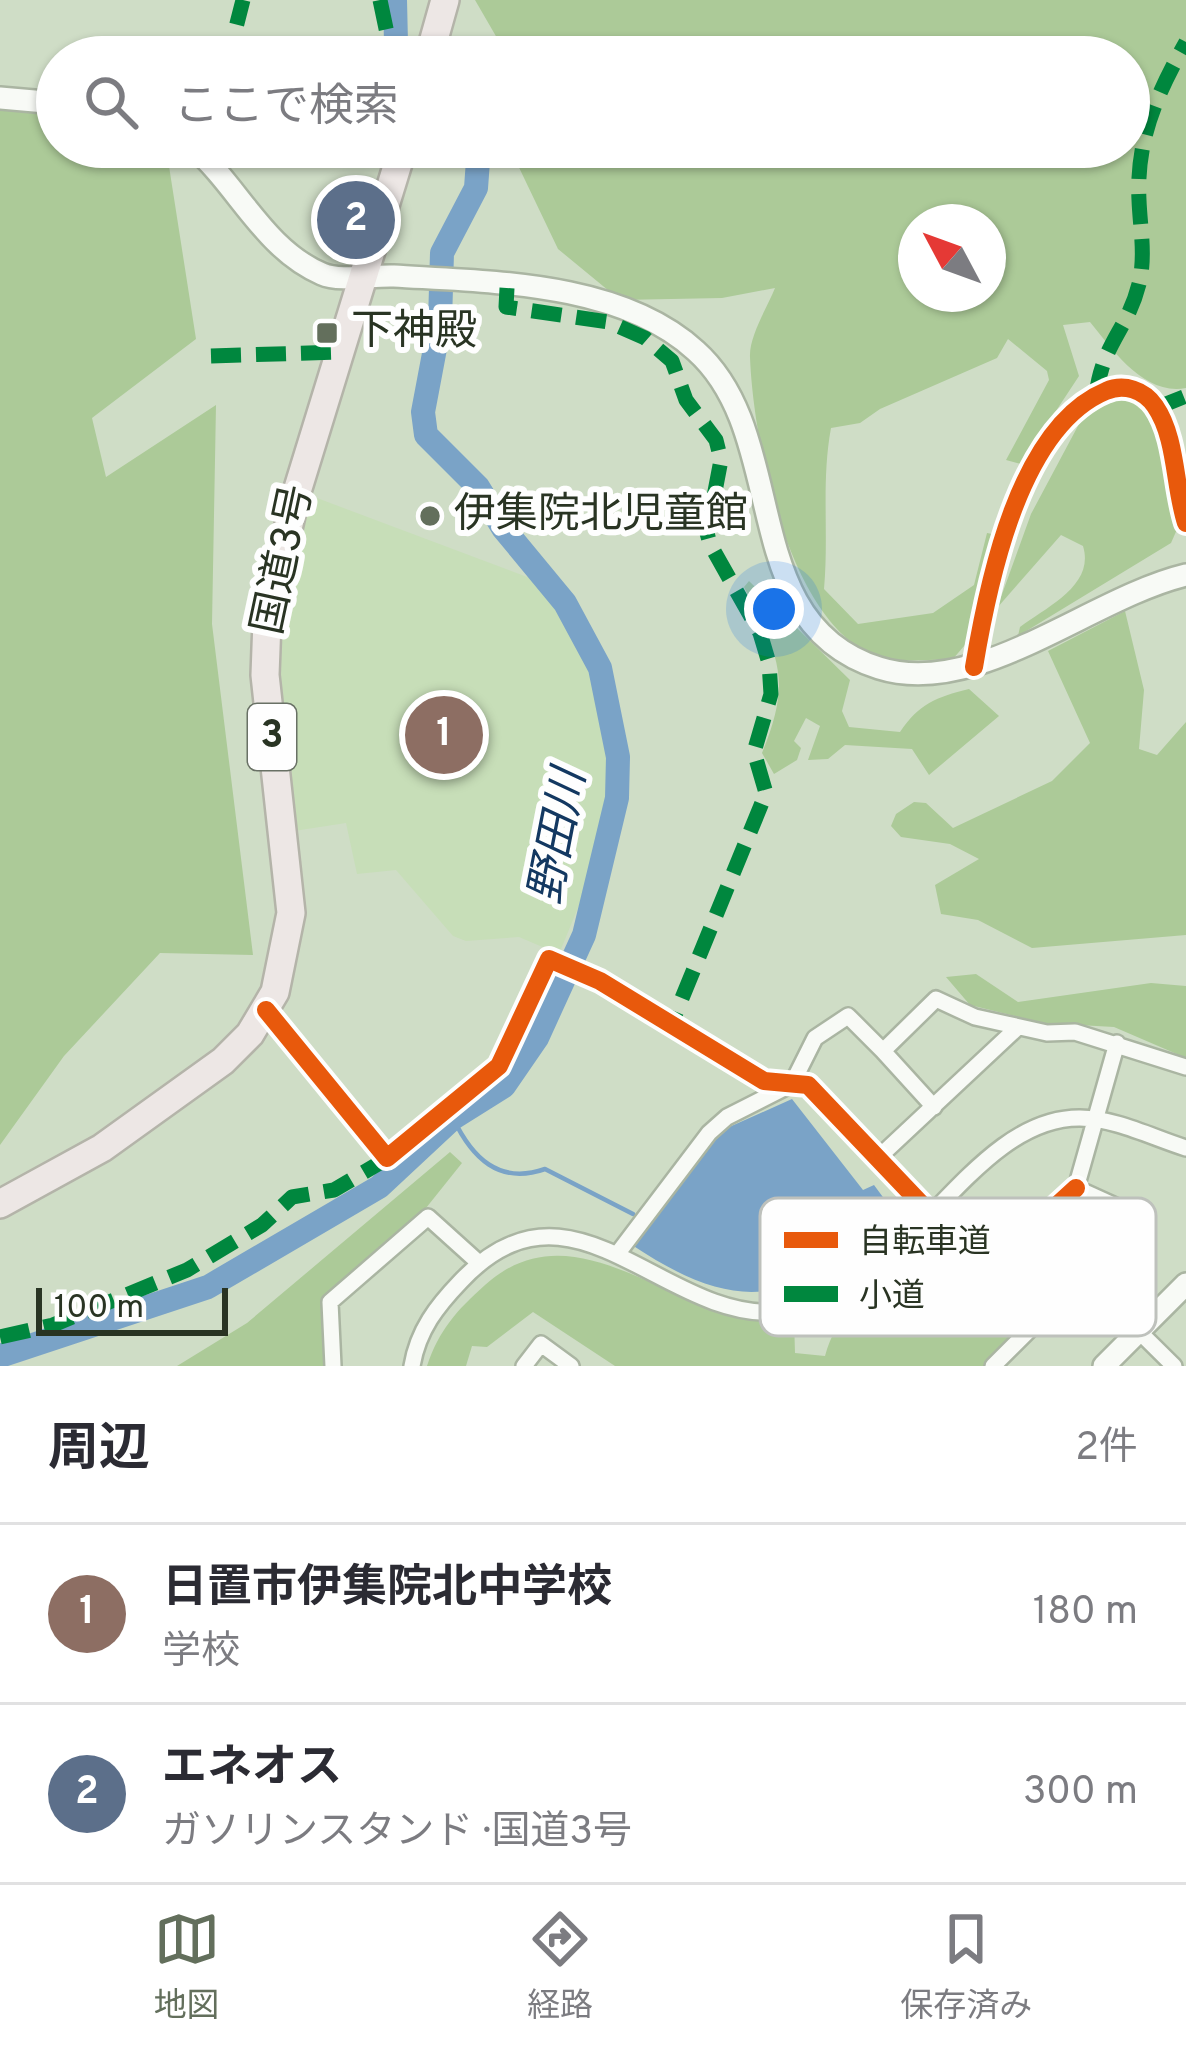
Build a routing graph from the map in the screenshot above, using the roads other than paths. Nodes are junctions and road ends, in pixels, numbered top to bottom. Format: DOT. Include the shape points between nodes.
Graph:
graph roads {
  1 [pos="445,0"];
  2 [pos="435,36"];
  3 [pos="0,98"];
  4 [pos="36,102"];
  5 [pos="211,168"];
  6 [pos="397,168"];
  7 [pos="366,275"];
  8 [pos="1186,523"];
  9 [pos="1186,575"];
  10 [pos="974,667"];
  11 [pos="266,1010"];
  12 [pos="1017,1028"];
  13 [pos="1117,1043"];
  14 [pos="883,1051"];
  15 [pos="1186,1067"];
  16 [pos="792,1084"];
  17 [pos="934,1107"];
  18 [pos="1094,1120"];
  19 [pos="1186,1148"];
  20 [pos="878,1158"];
  21 [pos="1076,1188"];
  22 [pos="914,1198"];
  23 [pos="951,1198"];
  24 [pos="1065,1198"];
  25 [pos="1098,1198"];
  26 [pos="0,1204"];
  27 [pos="618,1253"];
  28 [pos="479,1263"];
  29 [pos="1186,1284"];
  30 [pos="760,1310"];
  31 [pos="1156,1314"];
  32 [pos="1023,1336"];
  33 [pos="1134,1336"];
  34 [pos="1144,1336"];
  35 [pos="333,1366"];
  36 [pos="412,1366"];
  37 [pos="524,1366"];
  38 [pos="571,1366"];
  39 [pos="993,1366"];
  40 [pos="1104,1366"];
  41 [pos="1174,1366"];
  1 -- 2 [label="highway"];
  3 -- 4 [label="main road"];
  5 -- 7 [label="main road" via="309,267 327,277"];
  6 -- 7 [label="highway, 国道3号 / 3"];
  7 -- 10 [label="main road" via="602,300 670,328 730,393 779,563 814,627 848,655 895,673"];
  7 -- 11 [label="highway, 国道3号 / 3" via="295,497 267,621 265,674 291,913"];
  8 -- 10 [label="street" via="1156,408 1133,389 1089,397 1047,443 1023,488 1000,547"];
  9 -- 10 [label="main road" via="1137,589"];
  11 -- 16 [label="street" via="387,1158 499,1066 549,959 764,1081"];
  11 -- 26 [label="highway, 国道3号 / 3" via="237,1048 186,1088 102,1148"];
  12 -- 13 [label="street"];
  12 -- 14 [label="street" via="937,999"];
  12 -- 17 [label="street"];
  13 -- 15 [label="street"];
  13 -- 18 [label="street"];
  14 -- 16 [label="street" via="848,1016 815,1038"];
  14 -- 17 [label="street"];
  16 -- 20 [label="street" via="808,1085"];
  16 -- 27 [label="street" via="709,1133"];
  17 -- 20 [label="street"];
  18 -- 19 [label="street"];
  18 -- 21 [label="street"];
  18 -- 23 [label="street" via="1030,1129"];
  20 -- 22 [label="street"];
  21 -- 24 [label="street"];
  21 -- 25 [label="street"];
  27 -- 28 [label="street" via="542,1238"];
  27 -- 30 [label="street" via="726,1307"];
  28 -- 35 [label="street" via="428,1217 330,1302"];
  28 -- 36 [label="street" via="430,1318"];
  29 -- 31 [label="main road"];
  32 -- 39 [label="street"];
  33 -- 40 [label="main road"];
  34 -- 41 [label="street"];
  37 -- 38 [label="street" via="541,1344"];
}
